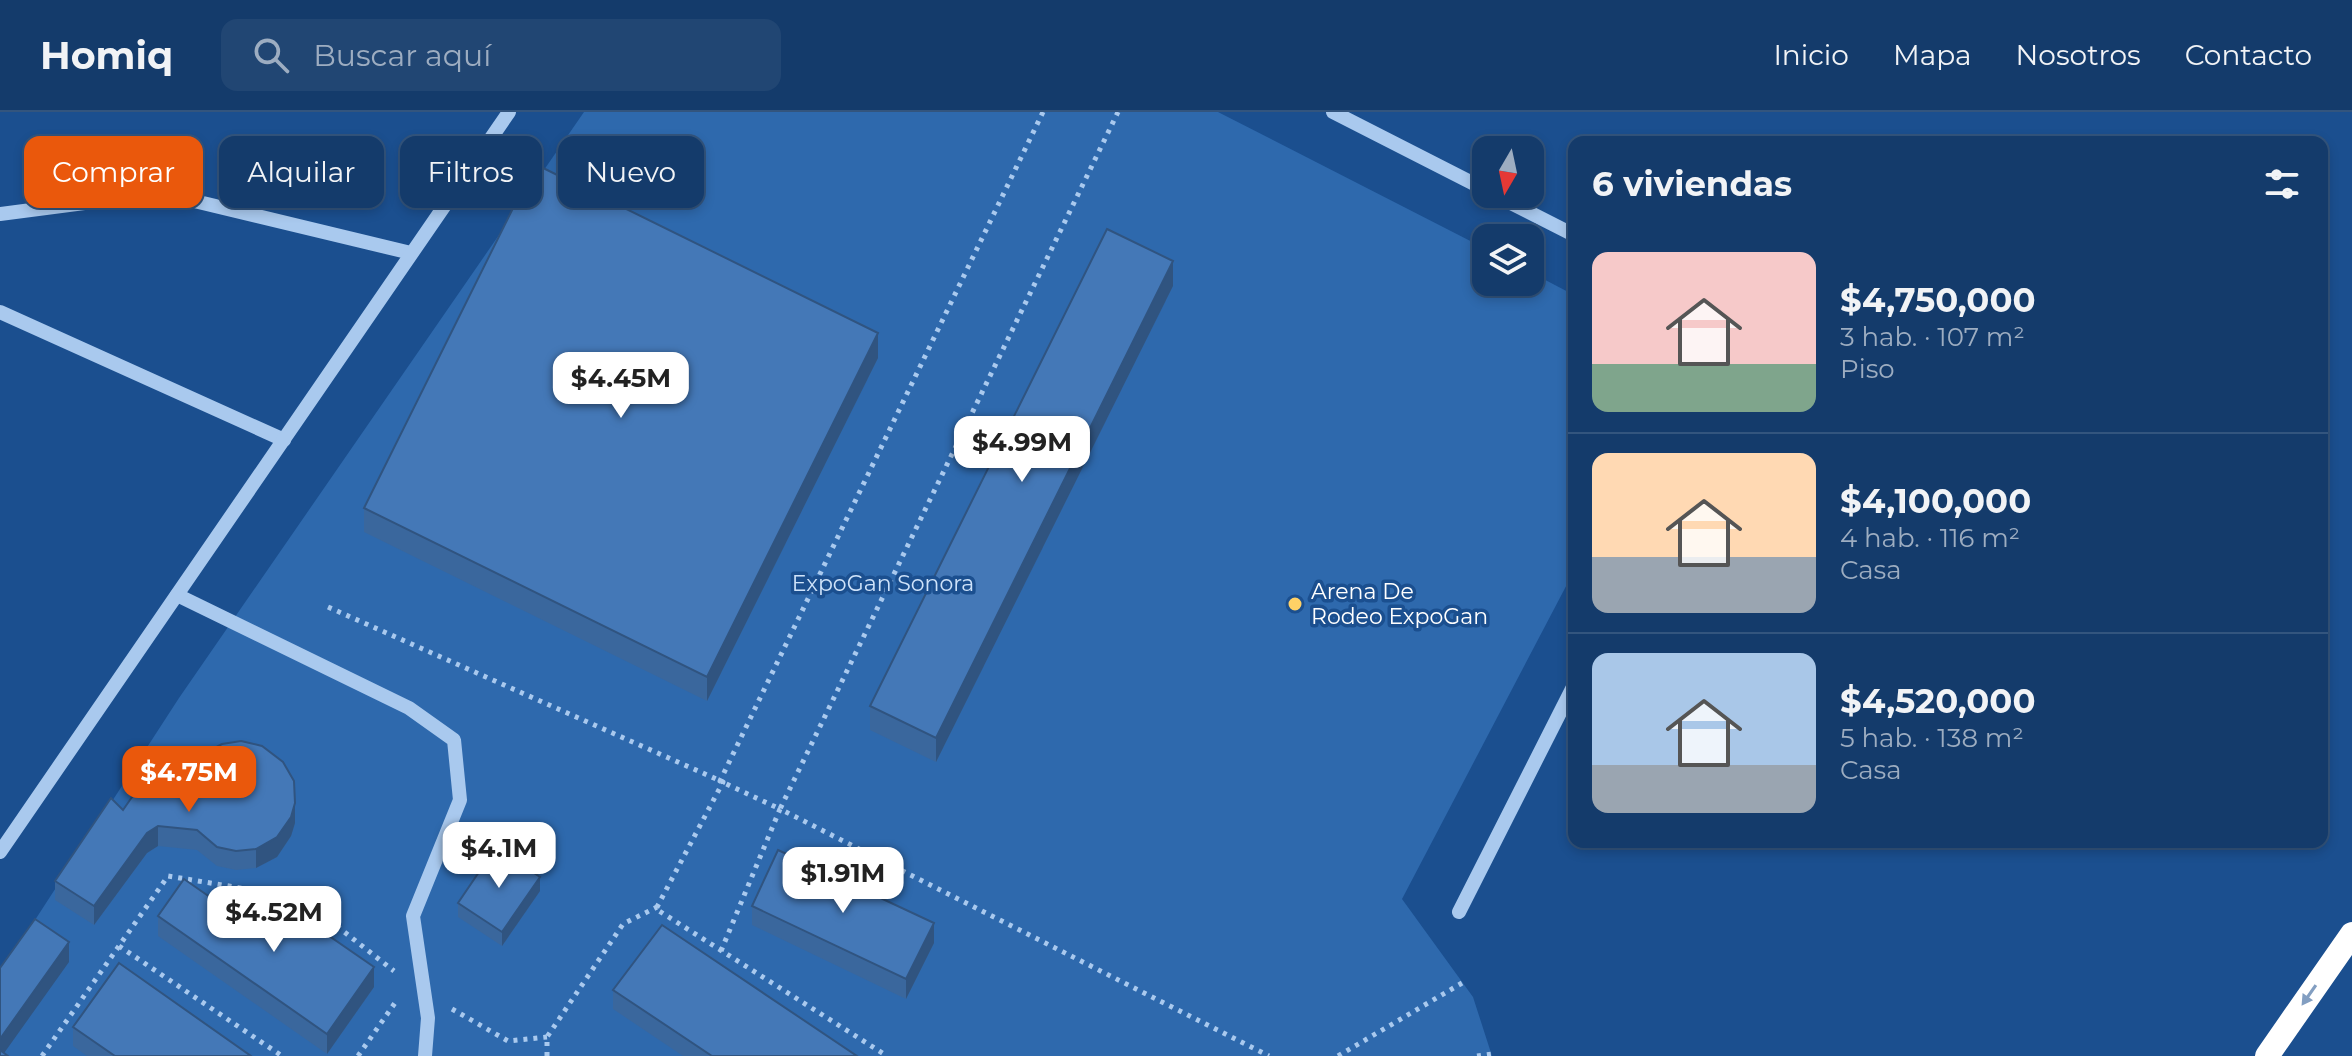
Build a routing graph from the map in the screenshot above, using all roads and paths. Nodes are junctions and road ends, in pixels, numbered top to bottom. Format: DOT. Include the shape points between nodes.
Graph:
graph roads {
  1 [pos="509,112"];
  2 [pos="1043,112"];
  3 [pos="1118,112"];
  4 [pos="1333,112"];
  5 [pos="1472,183"];
  6 [pos="1521,208"];
  7 [pos="0,214"];
  8 [pos="1568,232"];
  9 [pos="411,253"];
  10 [pos="0,312"];
  11 [pos="284,440"];
  12 [pos="177,595"];
  13 [pos="328,607"];
  14 [pos="1568,697"];
  15 [pos="723,782"];
  16 [pos="780,809"];
  17 [pos="0,852"];
  18 [pos="657,907"];
  19 [pos="1459,912"];
  20 [pos="2352,934"];
  21 [pos="119,946"];
  22 [pos="721,951"];
  23 [pos="409,982"];
  24 [pos="1462,983"];
  25 [pos="424,991"];
  26 [pos="547,1037"];
  27 [pos="1492,1054"];
  28 [pos="42,1056"];
  29 [pos="282,1056"];
  30 [pos="358,1056"];
  31 [pos="425,1056"];
  32 [pos="547,1056"];
  33 [pos="887,1056"];
  34 [pos="1269,1056"];
  35 [pos="1338,1056"];
  36 [pos="1477,1056"];
  37 [pos="2267,1056"];
  1 -- 9 [label="lane"];
  2 -- 15 [label="path"];
  3 -- 16 [label="path"];
  4 -- 5 [label="lane"];
  6 -- 8 [label="lane"];
  7 -- 9 [label="lane" via="161,193"];
  9 -- 11 [label="lane"];
  10 -- 11 [label="lane"];
  11 -- 12 [label="lane"];
  12 -- 17 [label="lane"];
  12 -- 25 [label="lane" via="409,708 454,740 460,800 413,916"];
  13 -- 15 [label="path"];
  14 -- 19 [label="lane"];
  15 -- 16 [label="path"];
  15 -- 18 [label="path"];
  16 -- 22 [label="path"];
  16 -- 34 [label="path"];
  18 -- 22 [label="path"];
  18 -- 26 [label="path" via="623,924"];
  20 -- 37 [label="highway, one-way"];
  21 -- 23 [label="path" via="168,876 301,898"];
  21 -- 28 [label="path"];
  21 -- 29 [label="path"];
  22 -- 33 [label="path"];
  23 -- 25 [label="path"];
  23 -- 30 [label="path"];
  24 -- 35 [label="path"];
  25 -- 26 [label="path" via="508,1041"];
  25 -- 31 [label="lane"];
  26 -- 32 [label="path"];
  27 -- 36 [label="path"];
}
